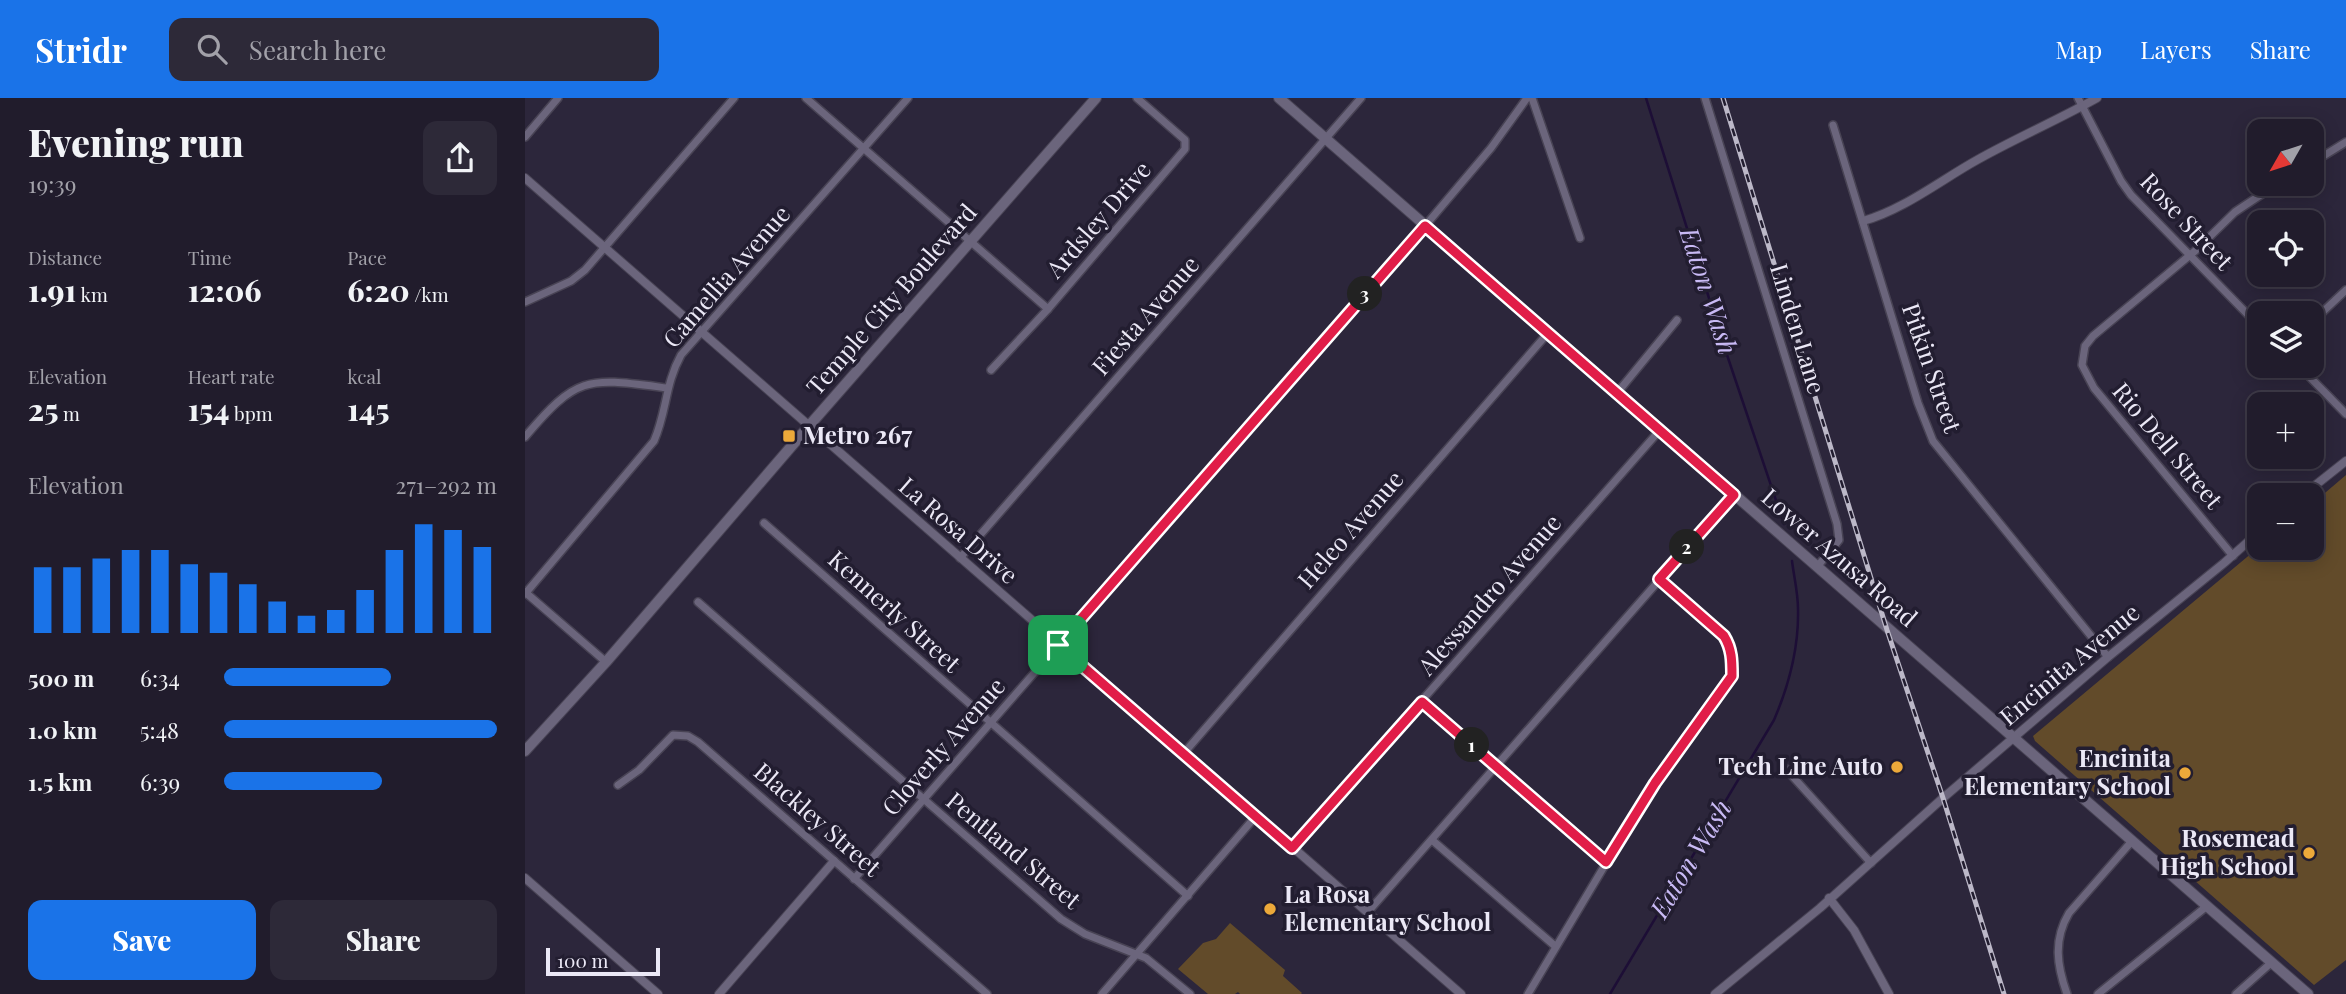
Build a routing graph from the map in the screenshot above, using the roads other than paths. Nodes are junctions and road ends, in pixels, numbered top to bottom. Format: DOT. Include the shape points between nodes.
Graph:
graph roads {
  1 [pos="558,98"];
  2 [pos="734,98"];
  3 [pos="806,98"];
  4 [pos="908,98"];
  5 [pos="1096,98"];
  6 [pos="1137,98"];
  7 [pos="1279,98"];
  8 [pos="1360,98"];
  9 [pos="1527,98"];
  10 [pos="1532,98"];
  11 [pos="1705,98"];
  12 [pos="2097,98"];
  13 [pos="2080,102"];
  14 [pos="1833,125"];
  15 [pos="525,136"];
  16 [pos="1327,139"];
  17 [pos="2346,142"];
  18 [pos="864,149"];
  19 [pos="2324,156"];
  20 [pos="525,178"];
  21 [pos="2259,196"];
  22 [pos="1863,221"];
  23 [pos="1425,226"];
  24 [pos="1580,238"];
  25 [pos="972,241"];
  26 [pos="603,248"];
  27 [pos="2189,256"];
  28 [pos="2346,290"];
  29 [pos="525,302"];
  30 [pos="1048,309"];
  31 [pos="2324,311"];
  32 [pos="2247,314"];
  33 [pos="1677,320"];
  34 [pos="703,333"];
  35 [pos="1548,333"];
  36 [pos="991,370"];
  37 [pos="2311,378"];
  38 [pos="667,388"];
  39 [pos="1617,393"];
  40 [pos="2346,414"];
  41 [pos="808,427"];
  42 [pos="1660,430"];
  43 [pos="525,437"];
  44 [pos="2346,461"];
  45 [pos="2318,483"];
  46 [pos="1734,495"];
  47 [pos="764,523"];
  48 [pos="2247,543"];
  49 [pos="2233,556"];
  50 [pos="960,558"];
  51 [pos="1817,567"];
  52 [pos="1659,579"];
  53 [pos="525,593"];
  54 [pos="698,602"];
  55 [pos="1058,645"];
  56 [pos="2108,657"];
  57 [pos="606,662"];
  58 [pos="1422,702"];
  59 [pos="990,723"];
  60 [pos="2013,738"];
  61 [pos="525,751"];
  62 [pos="1184,752"];
  63 [pos="1496,766"];
  64 [pos="1785,768"];
  65 [pos="618,785"];
  66 [pos="923,800"];
  67 [pos="1255,816"];
  68 [pos="1432,840"];
  69 [pos="2132,841"];
  70 [pos="1292,848"];
  71 [pos="834,861"];
  72 [pos="1606,862"];
  73 [pos="1871,863"];
  74 [pos="525,878"];
  75 [pos="854,879"];
  76 [pos="1188,896"];
  77 [pos="1829,898"];
  78 [pos="2207,906"];
  79 [pos="1367,913"];
  80 [pos="1555,946"];
  81 [pos="1137,953"];
  82 [pos="2272,962"];
  83 [pos="658,994"];
  84 [pos="719,994"];
  85 [pos="987,994"];
  86 [pos="1102,994"];
  87 [pos="1190,994"];
  88 [pos="1461,994"];
  89 [pos="1528,994"];
  90 [pos="1715,994"];
  91 [pos="1889,994"];
  92 [pos="2067,994"];
  93 [pos="2098,994"];
  94 [pos="2236,994"];
  95 [pos="2308,994"];
  1 -- 15 [label="street"];
  2 -- 26 [label="street"];
  3 -- 18 [label="street"];
  4 -- 18 [label="street, Camellia Avenue"];
  5 -- 25 [label="main road, Temple City Boulevard"];
  6 -- 30 [label="street, Ardsley Drive" via="1185,139 1185,149"];
  7 -- 16 [label="main road, Lower Azusa Road"];
  8 -- 16 [label="street, Fiesta Avenue"];
  9 -- 23 [label="street, Cloverly Avenue"];
  10 -- 24 [label="street"];
  11 -- 51 [label="street, Linden Lane" via="1837,524 1839,540"];
  12 -- 13 [label="street"];
  13 -- 22 [label="street"];
  13 -- 27 [label="street, Rose Street" via="2121,181"];
  14 -- 22 [label="street, Pitkin Street"];
  16 -- 23 [label="main road, Lower Azusa Road"];
  16 -- 50 [label="street, Fiesta Avenue"];
  17 -- 19 [label="street"];
  18 -- 25 [label="street"];
  18 -- 34 [label="street, Camellia Avenue"];
  20 -- 26 [label="street, La Rosa Drive"];
  21 -- 27 [label="street"];
  22 -- 56 [label="street, Pitkin Street" via="1933,441"];
  23 -- 35 [label="main road, Lower Azusa Road"];
  23 -- 55 [label="street, Cloverly Avenue"];
  25 -- 30 [label="street"];
  25 -- 41 [label="main road, Temple City Boulevard"];
  26 -- 29 [label="street" via="571,281"];
  26 -- 34 [label="street, La Rosa Drive"];
  27 -- 32 [label="street, Rose Street"];
  27 -- 49 [label="street, Rio Dell Street" via="2102,327 2085,346 2082,365 2094,388"];
  28 -- 31 [label="street"];
  30 -- 36 [label="street, Ardsley Drive"];
  33 -- 39 [label="street"];
  34 -- 38 [label="street, Camellia Avenue" via="681,355"];
  34 -- 41 [label="street, La Rosa Drive"];
  35 -- 39 [label="main road, Lower Azusa Road"];
  35 -- 62 [label="street, Heleo Avenue"];
  37 -- 40 [label="street"];
  38 -- 43 [label="street" via="617,381 590,383 558,400"];
  38 -- 53 [label="street, Camellia Avenue" via="662,424 654,441"];
  39 -- 42 [label="main road, Lower Azusa Road"];
  41 -- 50 [label="street, La Rosa Drive"];
  41 -- 57 [label="main road, Temple City Boulevard"];
  42 -- 46 [label="main road, Lower Azusa Road"];
  42 -- 58 [label="street, Alessandro Avenue"];
  44 -- 45 [label="street"];
  46 -- 51 [label="main road, Lower Azusa Road"];
  46 -- 52 [label="street"];
  47 -- 59 [label="street, Kennerly Street"];
  48 -- 49 [label="street, Encinita Avenue"];
  49 -- 56 [label="street, Encinita Avenue"];
  50 -- 55 [label="street, La Rosa Drive"];
  51 -- 60 [label="main road, Lower Azusa Road"];
  52 -- 63 [label="street"];
  52 -- 72 [label="street" via="1724,636 1730,646 1732,676 1655,783"];
  53 -- 57 [label="street"];
  54 -- 66 [label="street, Pentland Street"];
  55 -- 59 [label="street, Cloverly Avenue"];
  55 -- 62 [label="street, La Rosa Drive"];
  56 -- 60 [label="street, Encinita Avenue"];
  57 -- 61 [label="main road, Temple City Boulevard"];
  58 -- 63 [label="street"];
  58 -- 70 [label="street, Alessandro Avenue"];
  59 -- 66 [label="street, Cloverly Avenue"];
  59 -- 76 [label="street, Kennerly Street"];
  60 -- 69 [label="main road, Lower Azusa Road"];
  60 -- 73 [label="street, Encinita Avenue"];
  62 -- 67 [label="street, La Rosa Drive"];
  63 -- 68 [label="street"];
  63 -- 72 [label="street"];
  64 -- 73 [label="street"];
  65 -- 71 [label="street, Blackley Street" via="673,735 688,736"];
  66 -- 75 [label="street, Cloverly Avenue"];
  66 -- 81 [label="street, Pentland Street" via="1061,919 1085,934"];
  67 -- 70 [label="street, La Rosa Drive"];
  67 -- 76 [label="street"];
  68 -- 79 [label="street"];
  68 -- 80 [label="street"];
  69 -- 78 [label="main road, Lower Azusa Road"];
  69 -- 92 [label="street" via="2063,924 2057,949"];
  70 -- 79 [label="street, La Rosa Drive"];
  71 -- 75 [label="street, Blackley Street"];
  71 -- 84 [label="street"];
  72 -- 80 [label="street"];
  73 -- 77 [label="street, Encinita Avenue"];
  74 -- 83 [label="street"];
  75 -- 85 [label="street, Blackley Street"];
  76 -- 81 [label="street"];
  77 -- 90 [label="street, Encinita Avenue"];
  77 -- 91 [label="street" via="1854,930"];
  78 -- 82 [label="main road, Lower Azusa Road"];
  78 -- 93 [label="street"];
  79 -- 88 [label="street, La Rosa Drive"];
  80 -- 89 [label="street"];
  81 -- 86 [label="street"];
  81 -- 87 [label="street, Pentland Street"];
  82 -- 94 [label="street"];
  82 -- 95 [label="main road, Lower Azusa Road"];
}
